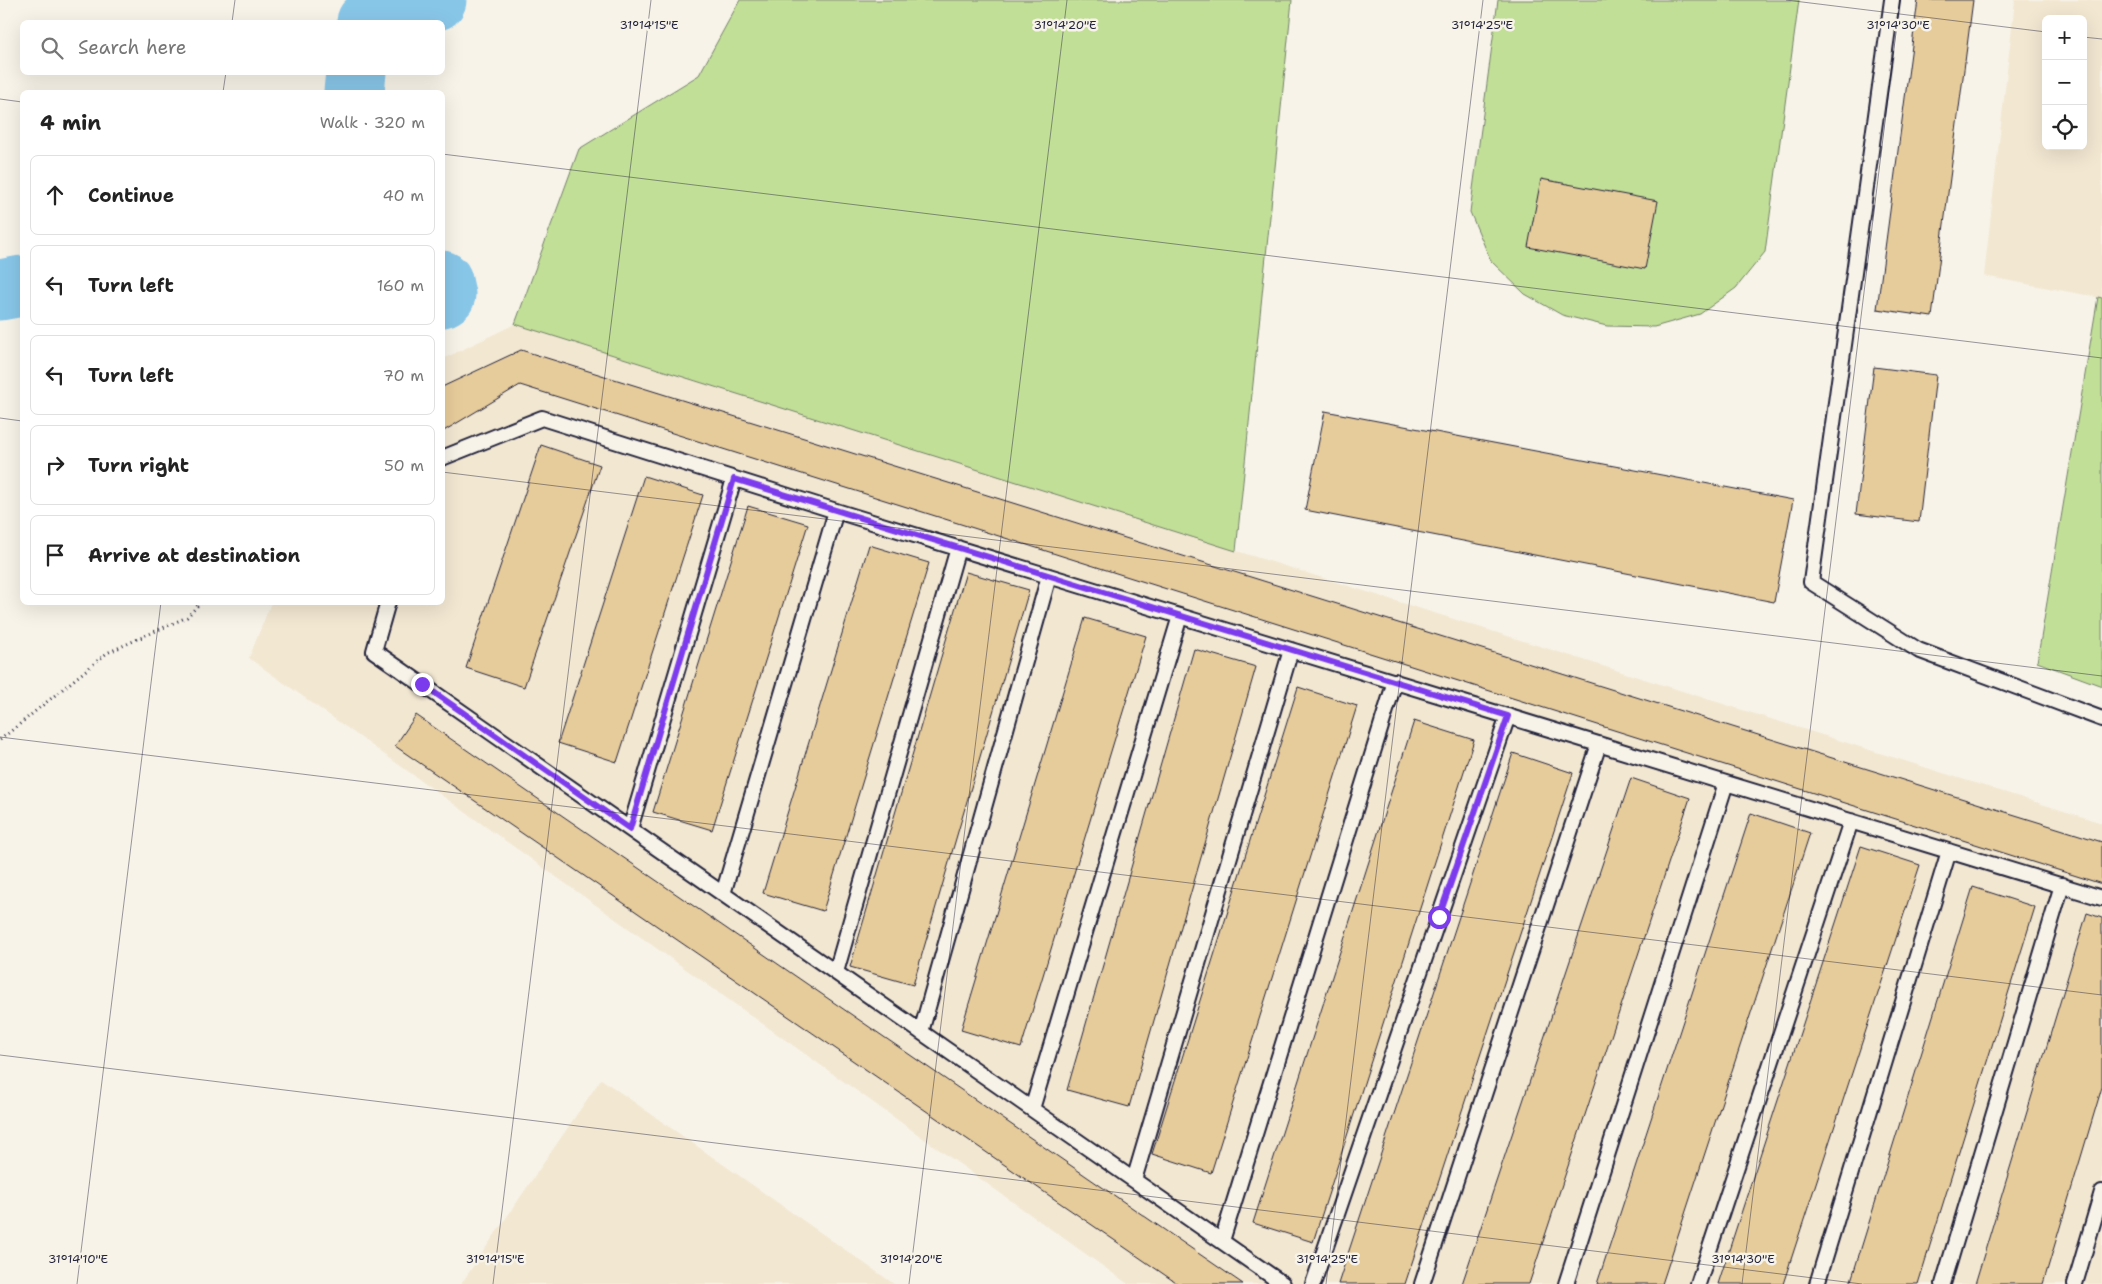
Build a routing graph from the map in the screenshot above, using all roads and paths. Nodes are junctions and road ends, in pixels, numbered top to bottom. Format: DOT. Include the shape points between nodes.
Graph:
graph roads {
  1 [pos="1892,0"];
  2 [pos="445,457"];
  3 [pos="734,479"];
  4 [pos="836,511"];
  5 [pos="958,548"];
  6 [pos="1048,576"];
  7 [pos="198,605"];
  8 [pos="387,605"];
  9 [pos="1180,616"];
  10 [pos="1291,650"];
  11 [pos="1395,681"];
  12 [pos="1508,716"];
  13 [pos="2102,719"];
  14 [pos="0,740"];
  15 [pos="1599,744"];
  16 [pos="1726,783"];
  17 [pos="1851,821"];
  18 [pos="630,829"];
  19 [pos="1949,851"];
  20 [pos="2062,885"];
  21 [pos="723,894"];
  22 [pos="2102,898"];
  23 [pos="836,972"];
  24 [pos="921,1032"];
  25 [pos="1032,1109"];
  26 [pos="1134,1180"];
  27 [pos="2102,1192"];
  28 [pos="1222,1241"];
  29 [pos="1283,1284"];
  30 [pos="1313,1284"];
  31 [pos="1422,1284"];
  32 [pos="1566,1284"];
  33 [pos="1698,1284"];
  34 [pos="1817,1284"];
  35 [pos="1943,1284"];
  36 [pos="2075,1284"];
  1 -- 13 [label="lane" via="1811,582 1918,650"];
  2 -- 3 [label="lane" via="542,418"];
  3 -- 4 [label="lane"];
  3 -- 18 [label="lane"];
  4 -- 5 [label="lane"];
  4 -- 21 [label="lane"];
  5 -- 6 [label="lane"];
  5 -- 23 [label="lane"];
  6 -- 9 [label="lane"];
  6 -- 24 [label="lane"];
  7 -- 14 [label="path" via="187,617 107,653"];
  8 -- 18 [label="lane" via="374,651"];
  9 -- 10 [label="lane"];
  9 -- 25 [label="lane"];
  10 -- 11 [label="lane"];
  10 -- 26 [label="lane"];
  11 -- 12 [label="lane"];
  11 -- 28 [label="lane"];
  12 -- 15 [label="lane"];
  12 -- 30 [label="lane"];
  15 -- 16 [label="lane"];
  15 -- 31 [label="lane"];
  16 -- 17 [label="lane"];
  16 -- 32 [label="lane"];
  17 -- 19 [label="lane"];
  17 -- 33 [label="lane"];
  18 -- 21 [label="lane"];
  19 -- 20 [label="lane"];
  19 -- 34 [label="lane"];
  20 -- 22 [label="lane"];
  20 -- 35 [label="lane"];
  21 -- 23 [label="lane"];
  23 -- 24 [label="lane"];
  24 -- 25 [label="lane"];
  25 -- 26 [label="lane"];
  26 -- 28 [label="lane"];
  27 -- 36 [label="lane"];
  28 -- 29 [label="lane"];
}
